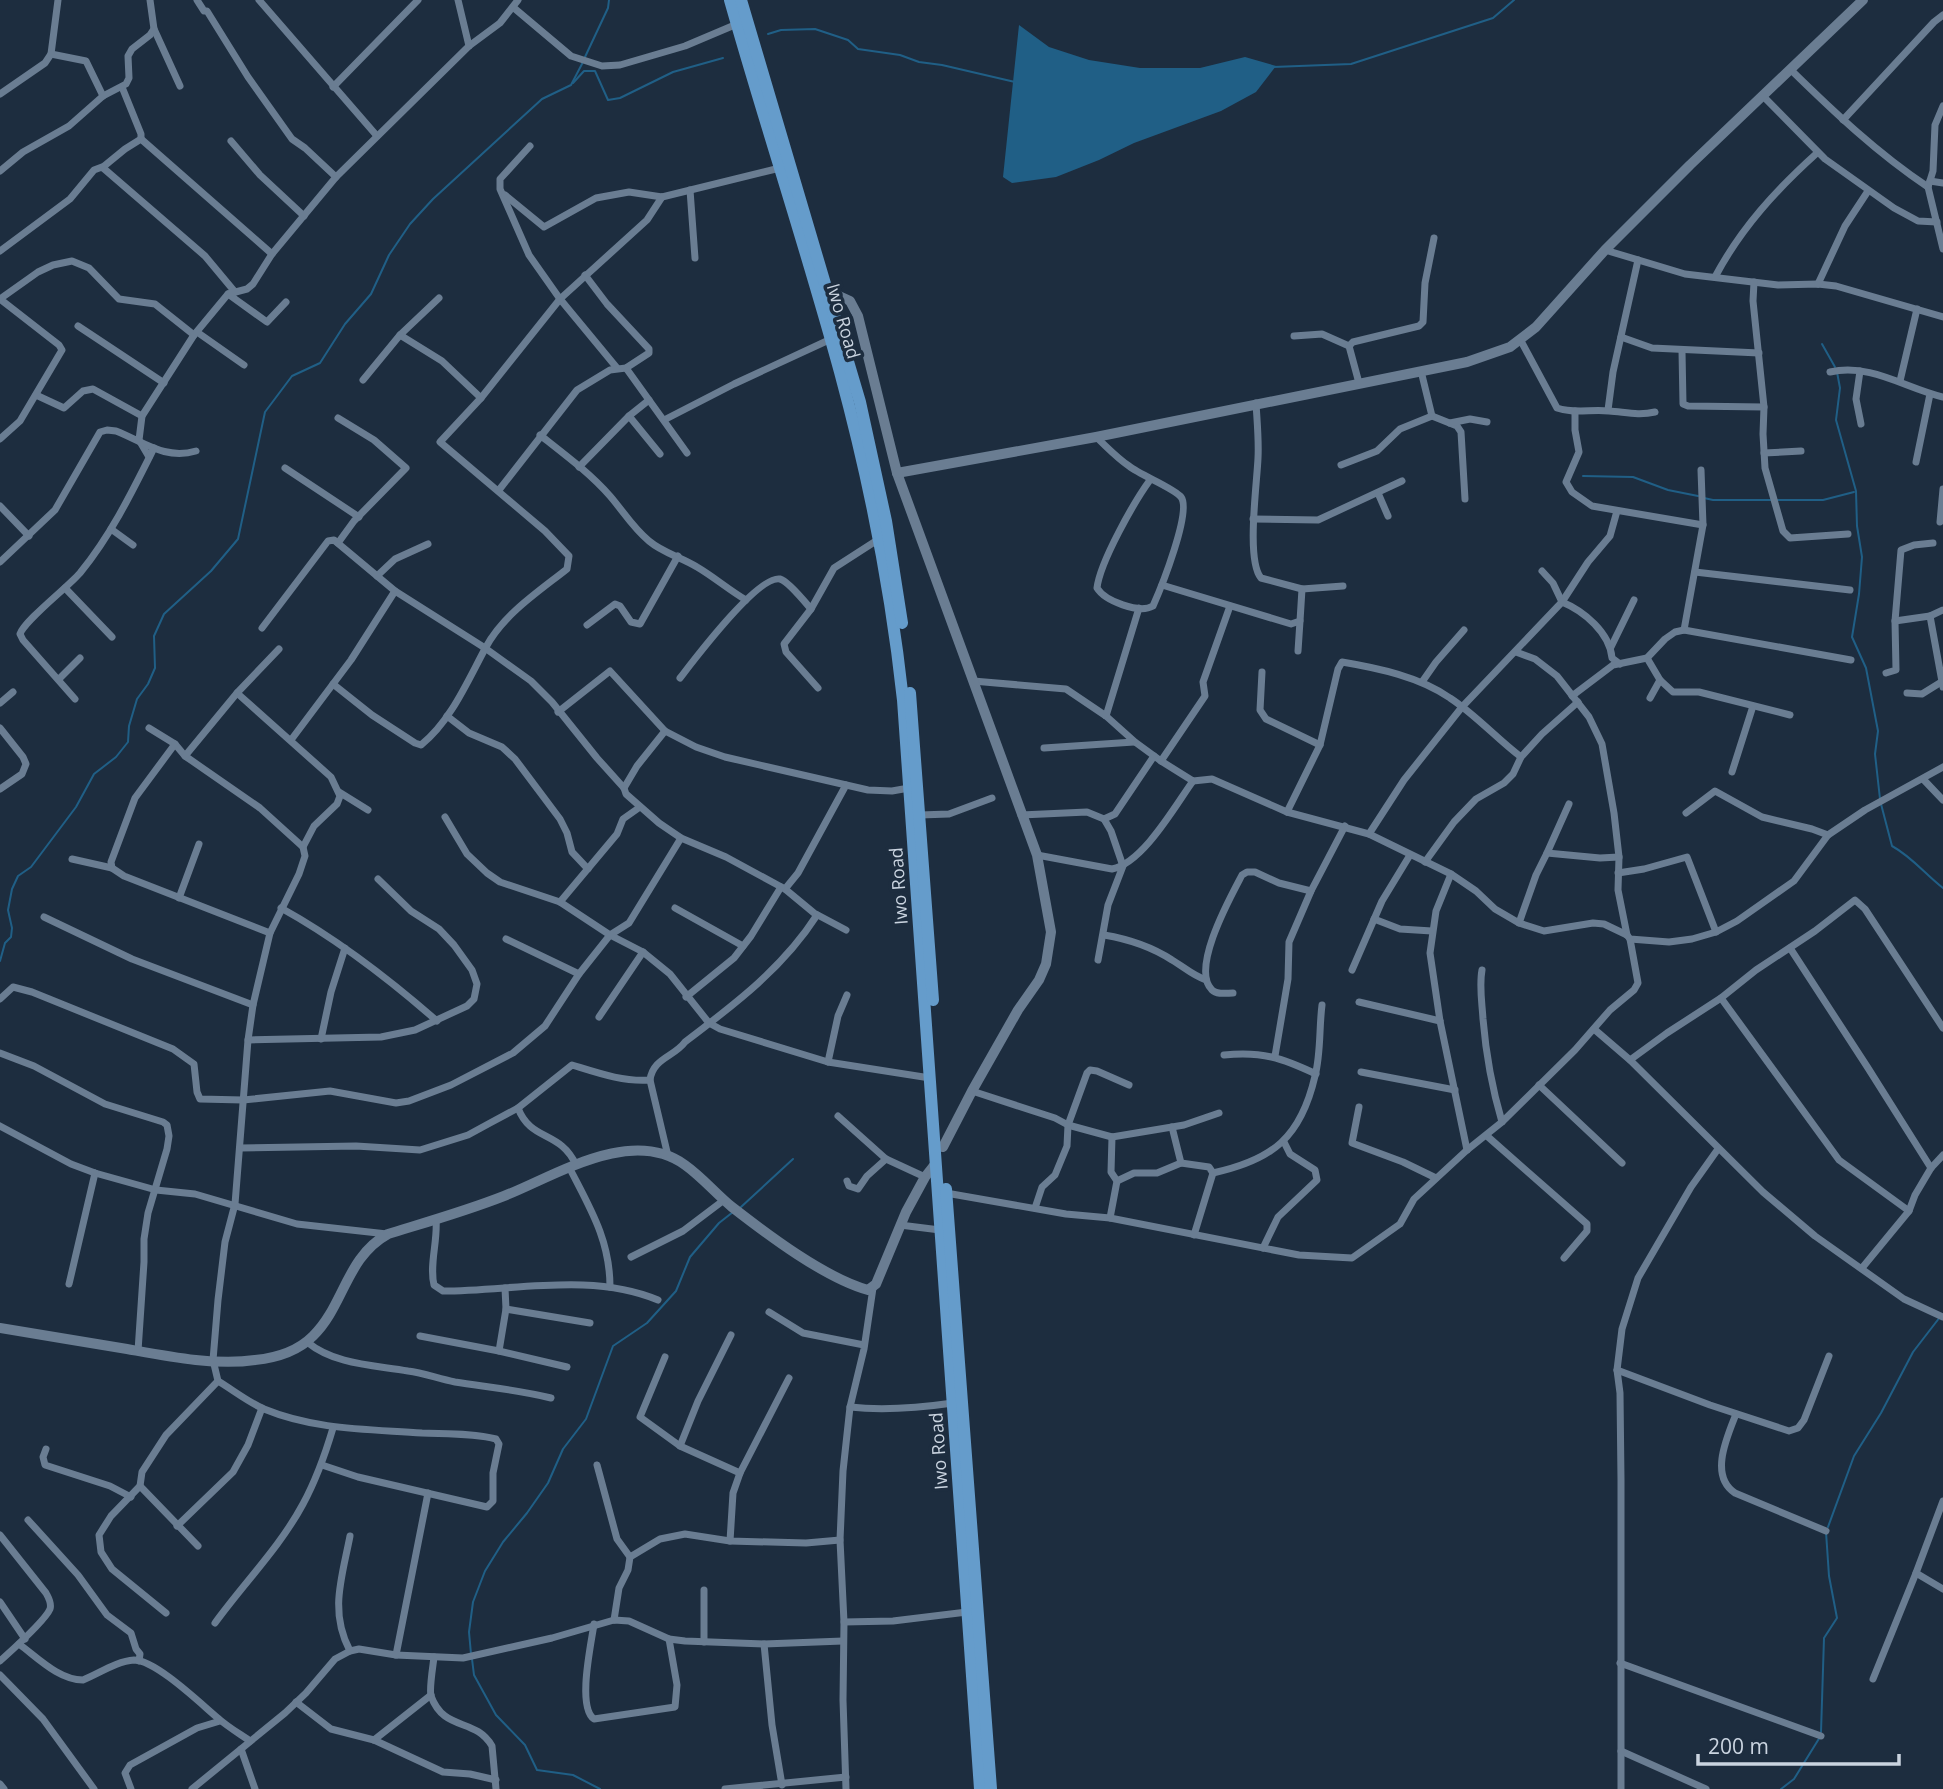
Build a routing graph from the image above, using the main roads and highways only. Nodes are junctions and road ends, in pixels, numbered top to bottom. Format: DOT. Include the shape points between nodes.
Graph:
graph roads {
  1 [pos="730,0"];
  2 [pos="741,0"];
  3 [pos="802,221"];
  4 [pos="922,899"];
  5 [pos="980,1789"];
  6 [pos="991,1789"];
  1 -- 3 [label="main road, Iwo Road" via="781,168"];
  2 -- 3 [label="main road, Iwo Road"];
  3 -- 4 [label="main road, Iwo Road" via="879,539 897,645"];
  3 -- 4 [label="main road, Iwo Road" via="860,402 890,547 911,700"];
  4 -- 5 [label="main road, Iwo Road" via="930,1078"];
  4 -- 6 [label="main road, Iwo Road"];
}
